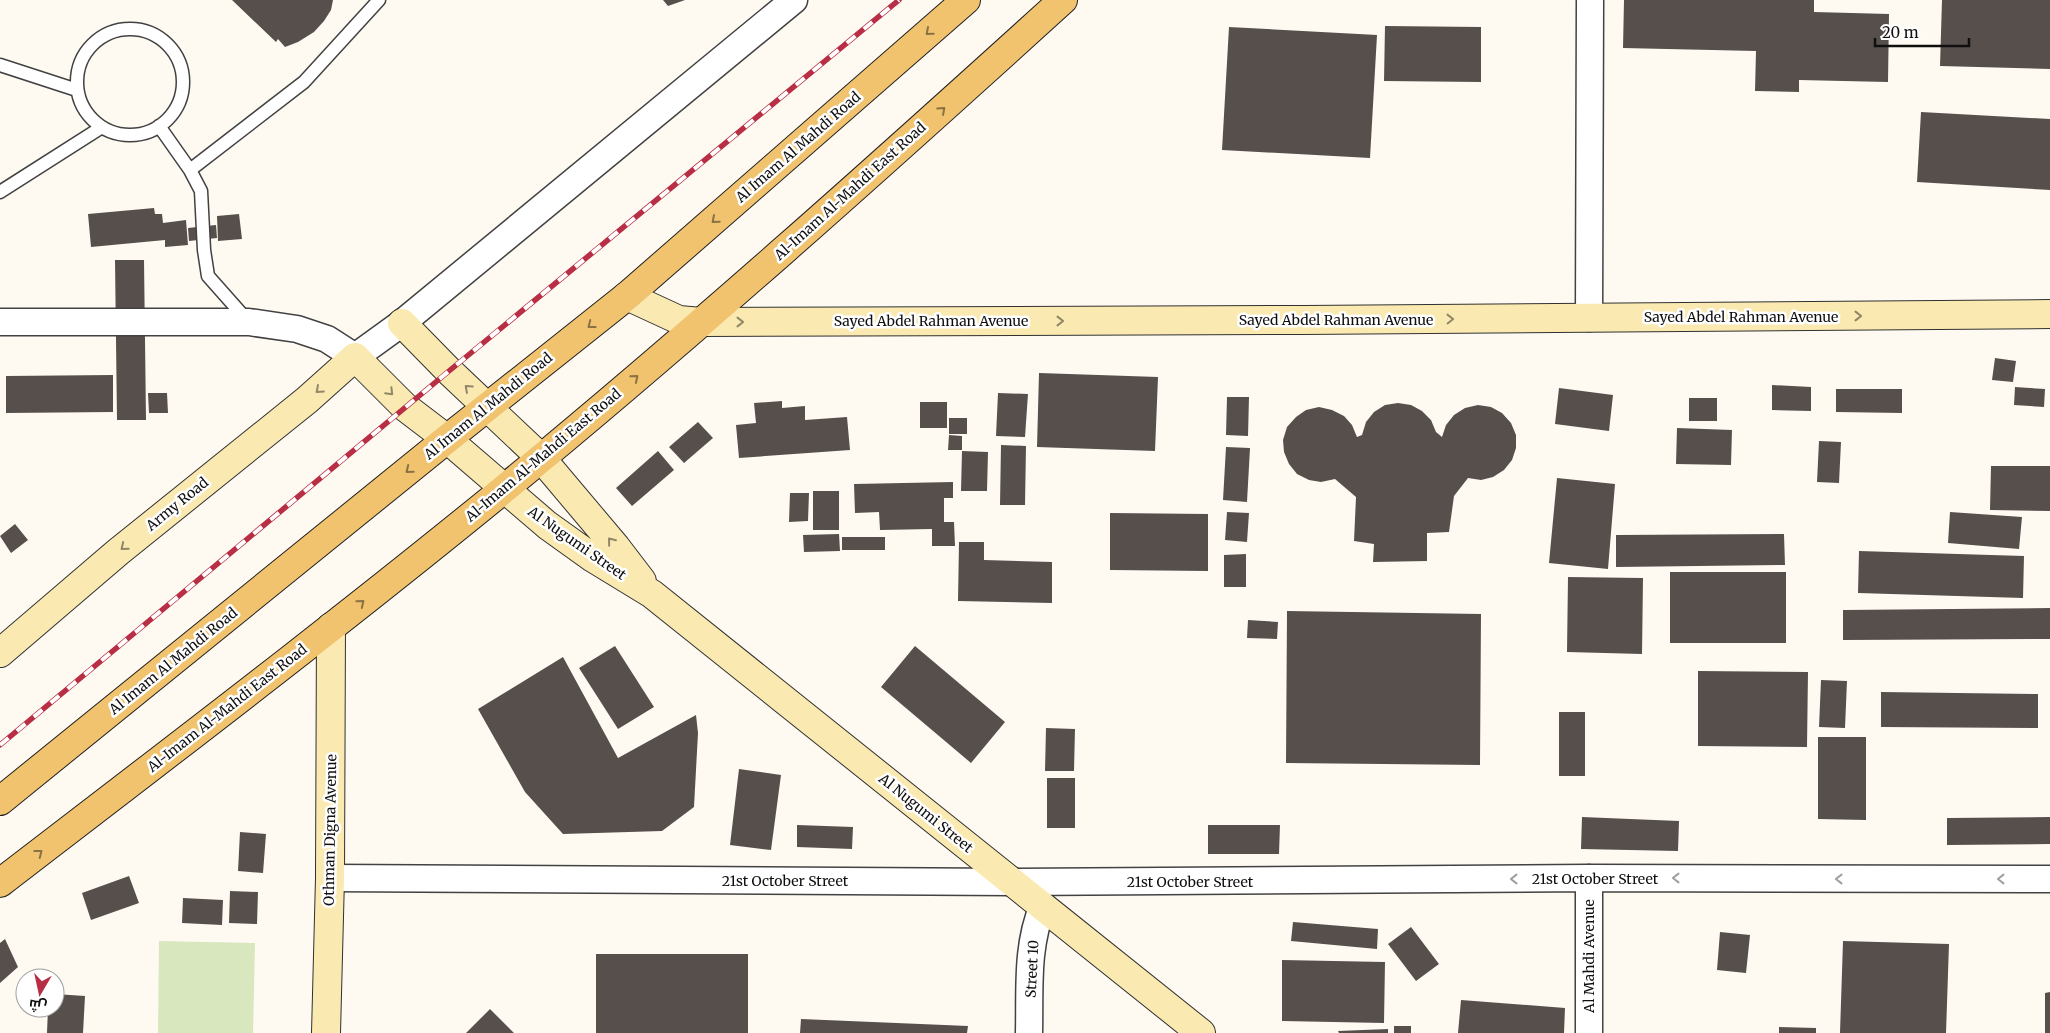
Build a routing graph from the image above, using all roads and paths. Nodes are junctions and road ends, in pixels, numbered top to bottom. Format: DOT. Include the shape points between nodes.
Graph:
graph roads {
  1 [pos="379,0"];
  2 [pos="794,0"];
  3 [pos="966,0"];
  4 [pos="1063,0"];
  5 [pos="1590,0"];
  6 [pos="0,65"];
  7 [pos="77,90"];
  8 [pos="159,126"];
  9 [pos="102,127"];
  10 [pos="190,170"];
  11 [pos="0,192"];
  12 [pos="627,296"];
  13 [pos="2050,314"];
  14 [pos="1589,318"];
  15 [pos="0,322"];
  16 [pos="249,322"];
  17 [pos="701,322"];
  18 [pos="402,323"];
  19 [pos="355,357"];
  20 [pos="488,406"];
  21 [pos="447,439"];
  22 [pos="541,458"];
  23 [pos="504,488"];
  24 [pos="652,594"];
  25 [pos="331,627"];
  26 [pos="0,653"];
  27 [pos="0,801"];
  28 [pos="330,878"];
  29 [pos="1589,878"];
  30 [pos="2050,879"];
  31 [pos="1013,882"];
  32 [pos="0,883"];
  33 [pos="1043,906"];
  34 [pos="326,1033"];
  35 [pos="1029,1033"];
  36 [pos="1201,1033"];
  37 [pos="1589,1033"];
  1 -- 10 [label="lane" via="304,82"];
  2 -- 18 [label="street"];
  3 -- 12 [label="main road, Al Imam Al Mahdi Road, one-way"];
  17 -- 4 [label="main road, Al-Imam Al-Mahdi East Road, one-way" via="858,186"];
  5 -- 14 [label="street"];
  6 -- 7 [label="lane"];
  7 -- 8 [label="lane" via="82,61 101,38 115,32 145,32 170,48 183,75 178,104"];
  7 -- 9 [label="lane" via="90,117"];
  8 -- 9 [label="lane" via="145,133 130,135"];
  8 -- 10 [label="lane"];
  9 -- 11 [label="lane"];
  10 -- 16 [label="lane" via="201,191 208,276"];
  12 -- 17 [label="street, Sayed Abdel Rahman Avenue" via="679,320"];
  12 -- 20 [label="main road, Al Imam Al Mahdi Road, one-way"];
  14 -- 13 [label="street, Sayed Abdel Rahman Avenue, one-way"];
  17 -- 14 [label="street, Sayed Abdel Rahman Avenue, one-way"];
  15 -- 16 [label="street"];
  16 -- 19 [label="street" via="297,329 327,339"];
  22 -- 17 [label="main road, Al-Imam Al-Mahdi East Road, one-way"];
  18 -- 19 [label="street"];
  20 -- 18 [label="street, Al Nugumi Street, one-way"];
  19 -- 21 [label="street, Al Nugumi Street, one-way" via="405,407"];
  19 -- 26 [label="street, Army Road, one-way"];
  20 -- 21 [label="main road, Al Imam Al Mahdi Road"];
  20 -- 22 [label="street, Al Nugumi Street"];
  21 -- 23 [label="street, Al Nugumi Street"];
  21 -- 27 [label="main road, Al Imam Al Mahdi Road, one-way"];
  22 -- 23 [label="main road, Al-Imam Al-Mahdi East Road"];
  24 -- 22 [label="street, Al Nugumi Street, one-way"];
  23 -- 24 [label="street, Al Nugumi Street" via="593,558"];
  25 -- 23 [label="main road, Al-Imam Al-Mahdi East Road, one-way"];
  24 -- 31 [label="street, Al Nugumi Street"];
  25 -- 28 [label="street, Othman Digna Avenue"];
  32 -- 25 [label="main road, Al-Imam Al-Mahdi East Road, one-way"];
  28 -- 31 [label="street, 21st October Street"];
  28 -- 34 [label="street, Othman Digna Avenue"];
  30 -- 29 [label="street, 21st October Street, one-way"];
  29 -- 31 [label="street, 21st October Street, one-way"];
  29 -- 37 [label="street, Al Mahdi Avenue"];
  31 -- 33 [label="street, Al Nugumi Street"];
  33 -- 35 [label="street, Street 10" via="1031,945"];
  33 -- 36 [label="street, Al Nugumi Street"];
}
